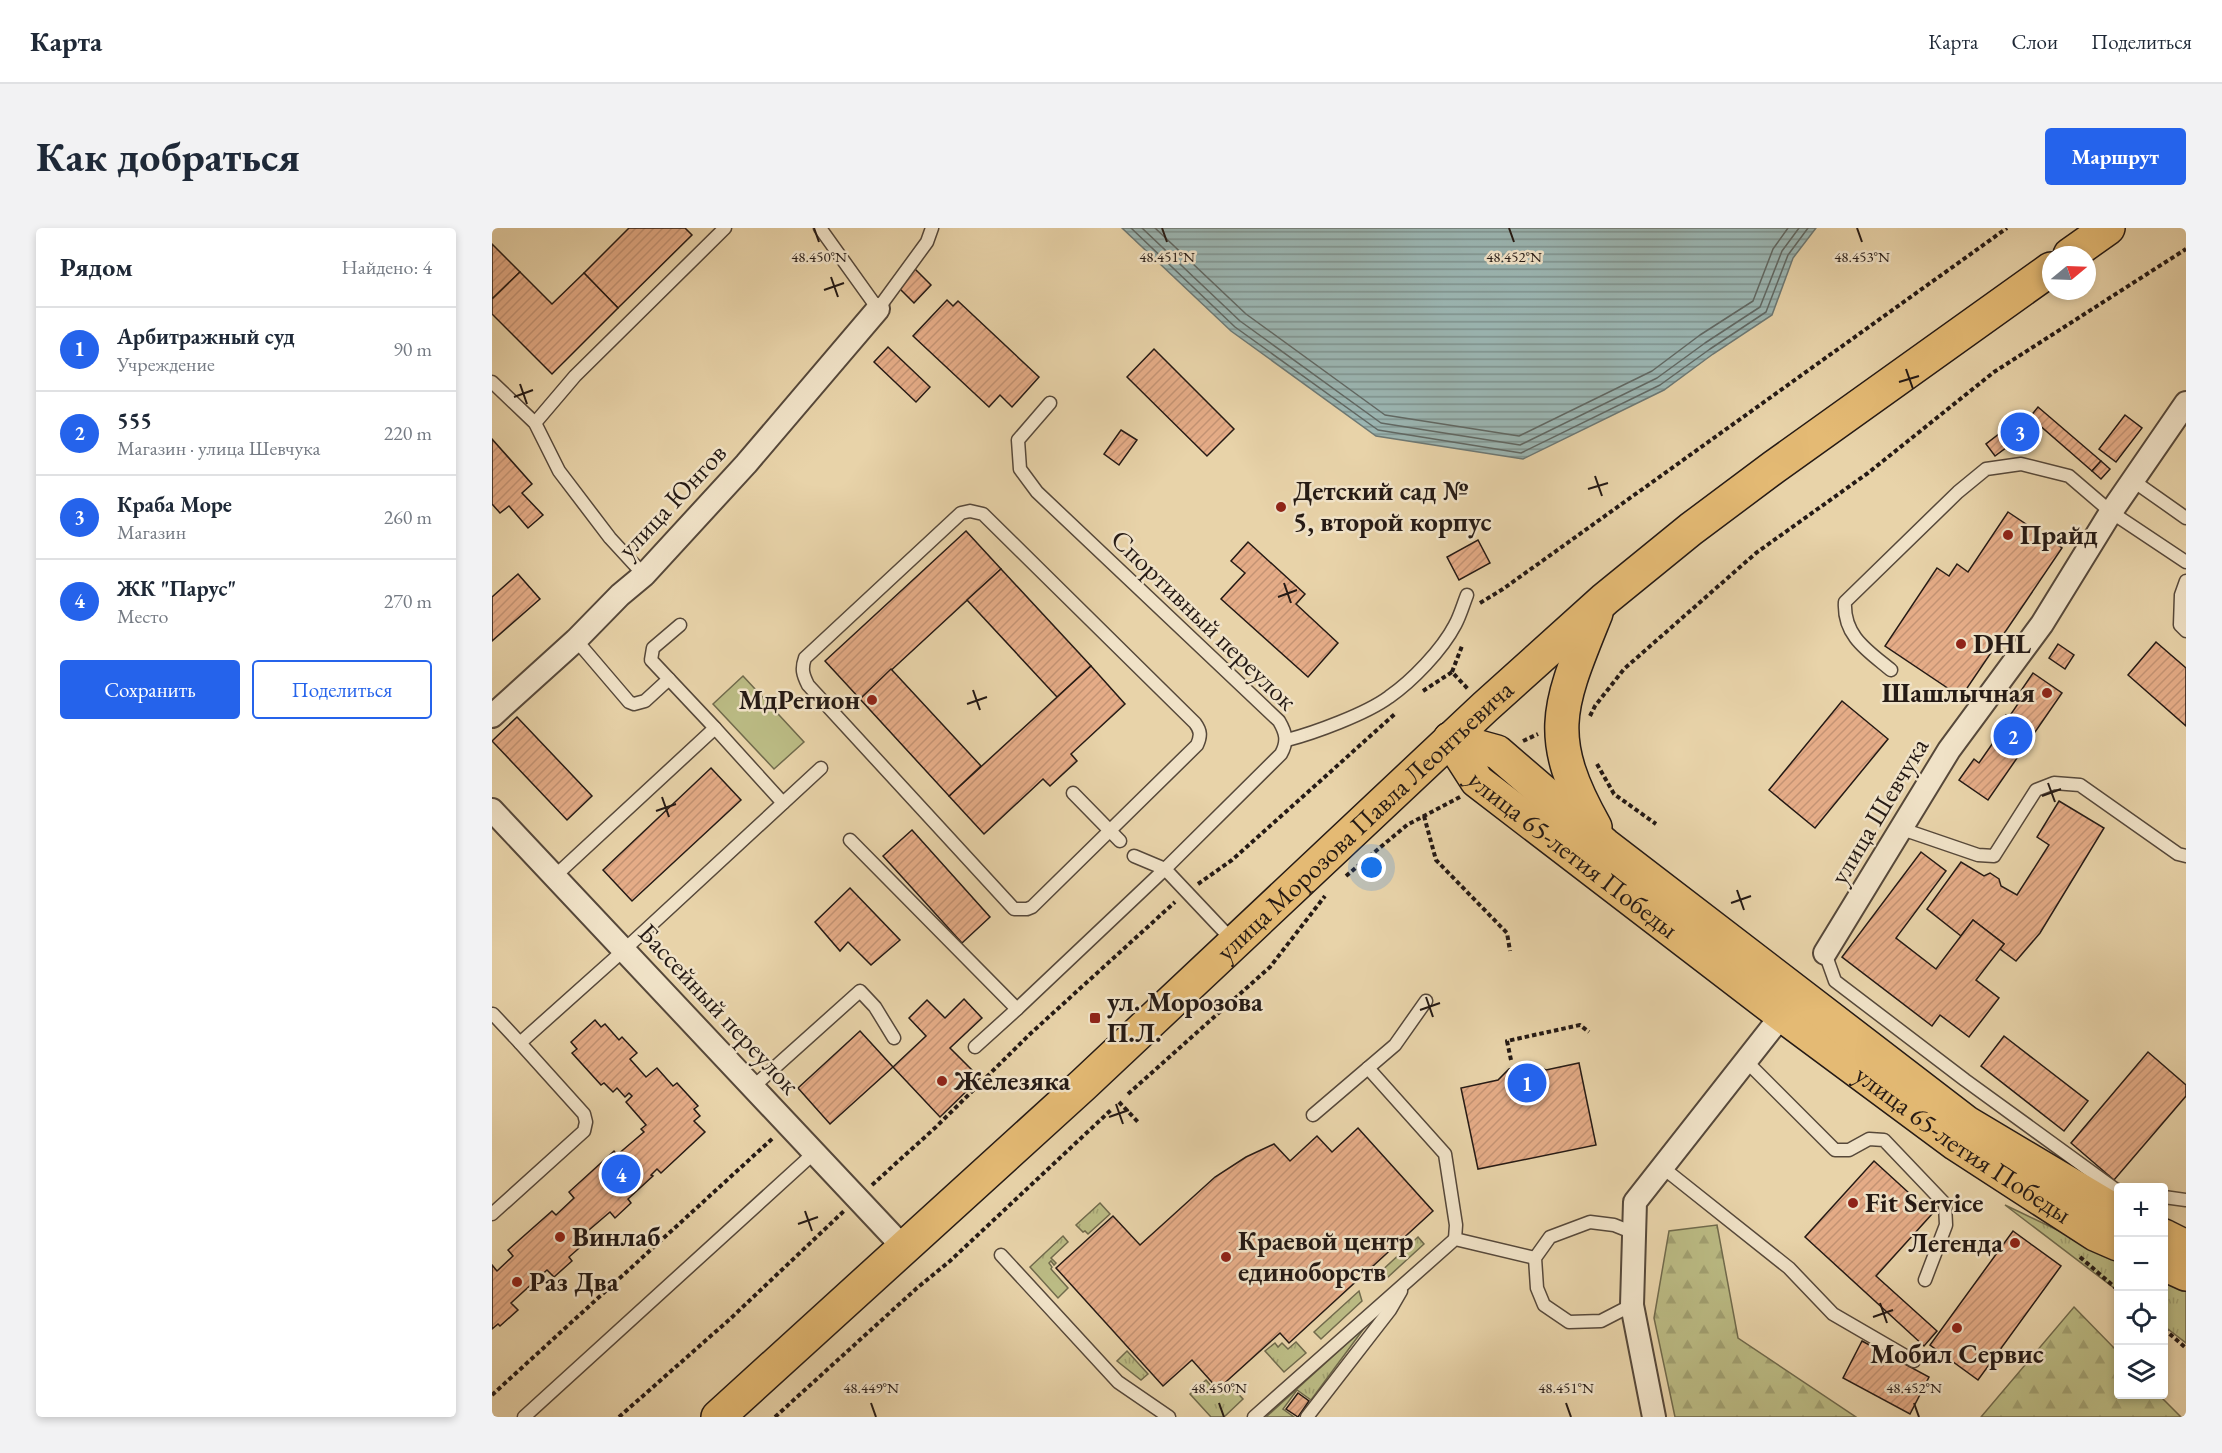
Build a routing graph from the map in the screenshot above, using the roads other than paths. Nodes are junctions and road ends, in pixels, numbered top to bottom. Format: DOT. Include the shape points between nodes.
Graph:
graph roads {
  1 [pos="725,228"];
  2 [pos="820,228"];
  3 [pos="932,228"];
  4 [pos="2108,228"];
  5 [pos="2083,246"];
  6 [pos="2042,274"];
  7 [pos="878,309"];
  8 [pos="492,382"];
  9 [pos="1050,403"];
  10 [pos="2186,403"];
  11 [pos="535,423"];
  12 [pos="2132,480"];
  13 [pos="2111,512"];
  14 [pos="2186,518"];
  15 [pos="2186,562"];
  16 [pos="644,576"];
  17 [pos="2186,581"];
  18 [pos="1467,596"];
  19 [pos="1598,605"];
  20 [pos="680,625"];
  21 [pos="2186,630"];
  22 [pos="576,640"];
  23 [pos="1891,670"];
  24 [pos="669,680"];
  25 [pos="492,716"];
  26 [pos="714,728"];
  27 [pos="1450,739"];
  28 [pos="1287,740"];
  29 [pos="821,768"];
  30 [pos="1073,793"];
  31 [pos="783,803"];
  32 [pos="492,810"];
  33 [pos="1902,829"];
  34 [pos="1109,830"];
  35 [pos="850,840"];
  36 [pos="1120,842"];
  37 [pos="1605,845"];
  38 [pos="1134,856"];
  39 [pos="2186,856"];
  40 [pos="1165,868"];
  41 [pos="555,876"];
  42 [pos="1234,942"];
  43 [pos="624,950"];
  44 [pos="1826,953"];
  45 [pos="1425,1001"];
  46 [pos="1017,1009"];
  47 [pos="493,1014"];
  48 [pos="1782,1015"];
  49 [pos="894,1038"];
  50 [pos="520,1043"];
  51 [pos="975,1047"];
  52 [pos="1745,1060"];
  53 [pos="1368,1068"];
  54 [pos="753,1087"];
  55 [pos="1313,1115"];
  56 [pos="814,1153"];
  57 [pos="1662,1167"];
  58 [pos="2114,1188"];
  59 [pos="2168,1198"];
  60 [pos="2186,1200"];
  61 [pos="2114,1211"];
  62 [pos="492,1214"];
  63 [pos="1634,1233"];
  64 [pos="2165,1237"];
  65 [pos="1455,1239"];
  66 [pos="2114,1242"];
  67 [pos="2186,1247"];
  68 [pos="904,1248"];
  69 [pos="1000,1255"];
  70 [pos="1535,1258"];
  71 [pos="2168,1266"];
  72 [pos="2186,1274"];
  73 [pos="1408,1280"];
  74 [pos="1925,1280"];
  75 [pos="1632,1305"];
  76 [pos="1914,1361"];
  77 [pos="524,1417"];
  78 [pos="718,1417"];
  79 [pos="1169,1417"];
  80 [pos="1254,1417"];
  81 [pos="1307,1417"];
  82 [pos="1654,1417"];
  1 -- 11 [label="lane" via="575,376"];
  2 -- 7 [label="lane"];
  3 -- 7 [label="lane" via="927,242"];
  4 -- 5 [label="main road"];
  6 -- 19 [label="main road, улица Морозова Павла Леонтьевича" via="1774,467"];
  7 -- 16 [label="street, улица Юнгов"];
  8 -- 11 [label="lane"];
  9 -- 28 [label="lane, Спортивный переулок" via="1018,440 1020,468 1037,492 1280,721"];
  10 -- 12 [label="street, улица Шевчука"];
  11 -- 16 [label="lane" via="559,471"];
  12 -- 13 [label="street, улица Шевчука"];
  12 -- 14 [label="lane"];
  13 -- 15 [label="lane"];
  13 -- 23 [label="lane" via="2069,476 2021,464 1986,469 1845,602 1845,613 1856,640"];
  13 -- 33 [label="street, улица Шевчука" via="2042,624 1949,750"];
  16 -- 22 [label="street, улица Юнгов"];
  17 -- 21 [label="lane" via="2180,625"];
  18 -- 28 [label="lane" via="1455,626 1435,655 1390,697"];
  19 -- 27 [label="main road, улица Морозова Павла Леонтьевича"];
  19 -- 37 [label="main road" via="1567,684 1560,724 1571,780"];
  20 -- 24 [label="lane" via="651,653 651,660"];
  22 -- 24 [label="lane" via="629,702 645,701"];
  22 -- 25 [label="street, улица Юнгов"];
  24 -- 26 [label="lane"];
  26 -- 31 [label="lane"];
  26 -- 41 [label="lane"];
  27 -- 37 [label="main road, улица 65-летия Победы" via="1497,752"];
  27 -- 42 [label="main road, улица Морозова Павла Леонтьевича"];
  27 -- 48 [label="main road, улица 65-летия Победы" via="1482,785"];
  28 -- 40 [label="lane, Спортивный переулок" via="1281,754"];
  29 -- 31 [label="lane"];
  30 -- 34 [label="lane"];
  31 -- 43 [label="lane"];
  32 -- 41 [label="street, Бассейный переулок"];
  33 -- 39 [label="lane" via="1977,855 1994,856 2036,790 2054,783 2080,785"];
  33 -- 44 [label="street, улица Шевчука"];
  34 -- 34 [label="lane" via="1197,745 1200,730 983,514 961,513 805,658 802,666 808,686 1014,909 1032,907"];
  34 -- 36 [label="lane"];
  35 -- 46 [label="lane"];
  37 -- 61 [label="main road, улица 65-летия Победы" via="1967,1123"];
  38 -- 40 [label="lane"];
  40 -- 42 [label="lane"];
  40 -- 46 [label="lane, Спортивный переулок"];
  41 -- 43 [label="street, Бассейный переулок"];
  42 -- 68 [label="main road, улица Морозова Павла Леонтьевича"];
  43 -- 50 [label="lane"];
  43 -- 54 [label="street, Бассейный переулок"];
  44 -- 58 [label="lane" via="1835,981"];
  45 -- 53 [label="lane" via="1395,1045"];
  46 -- 51 [label="lane, Спортивный переулок"];
  47 -- 50 [label="lane"];
  48 -- 52 [label="street"];
  48 -- 66 [label="main road, улица 65-летия Победы" via="1956,1144 2095,1234"];
  49 -- 54 [label="lane" via="860,991"];
  50 -- 62 [label="lane" via="584,1114 586,1122 584,1131"];
  52 -- 57 [label="street"];
  52 -- 74 [label="lane" via="1835,1150 1849,1150 1869,1138 1884,1140 1945,1203 1946,1225"];
  53 -- 55 [label="lane"];
  53 -- 65 [label="lane" via="1445,1154"];
  54 -- 56 [label="street, Бассейный переулок"];
  56 -- 68 [label="street, Бассейный переулок"];
  56 -- 77 [label="lane"];
  57 -- 63 [label="street" via="1635,1202"];
  57 -- 76 [label="lane" via="1789,1268 1833,1314"];
  59 -- 60 [label="lane"];
  63 -- 70 [label="lane" via="1590,1222 1550,1238"];
  63 -- 75 [label="street"];
  64 -- 67 [label="main road"];
  65 -- 70 [label="lane"];
  65 -- 73 [label="lane"];
  68 -- 78 [label="main road, улица Морозова Павла Леонтьевича"];
  69 -- 79 [label="lane" via="1118,1382"];
  70 -- 75 [label="lane" via="1537,1288 1544,1305 1569,1322 1601,1321"];
  71 -- 72 [label="main road"];
  73 -- 80 [label="lane"];
  73 -- 81 [label="lane" via="1390,1310"];
  75 -- 82 [label="street"];
}
